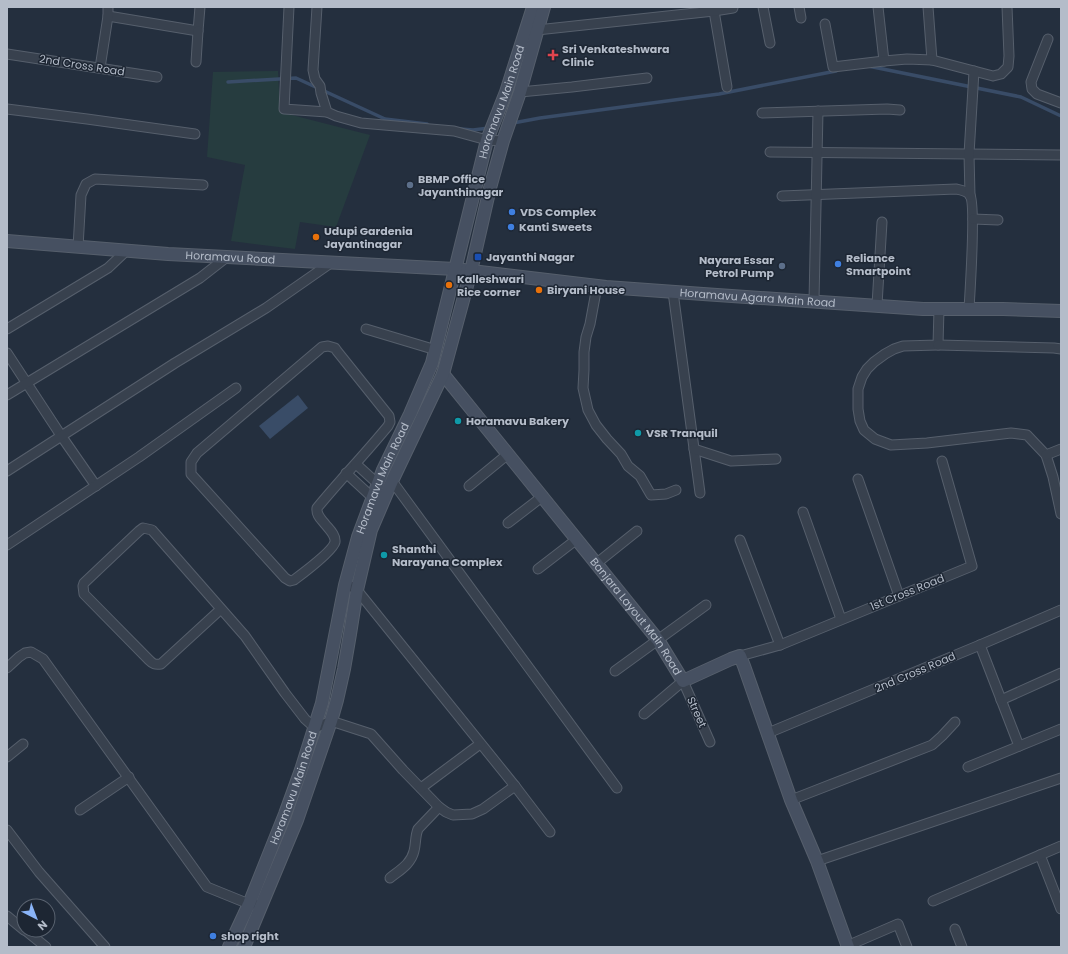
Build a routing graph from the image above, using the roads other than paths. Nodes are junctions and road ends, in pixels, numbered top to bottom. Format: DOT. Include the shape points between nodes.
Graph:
graph roads {
  1 [pos="200,7"];
  2 [pos="289,7"];
  3 [pos="317,7"];
  4 [pos="533,7"];
  5 [pos="544,7"];
  6 [pos="763,7"];
  7 [pos="799,7"];
  8 [pos="878,7"];
  9 [pos="928,7"];
  10 [pos="1007,7"];
  11 [pos="733,8"];
  12 [pos="714,11"];
  13 [pos="108,12"];
  14 [pos="666,12"];
  15 [pos="801,18"];
  16 [pos="825,24"];
  17 [pos="537,30"];
  18 [pos="198,31"];
  19 [pos="1048,39"];
  20 [pos="770,42"];
  21 [pos="7,54"];
  22 [pos="932,60"];
  23 [pos="884,61"];
  24 [pos="196,62"];
  25 [pos="100,68"];
  26 [pos="974,71"];
  27 [pos="157,76"];
  28 [pos="647,78"];
  29 [pos="727,88"];
  30 [pos="520,92"];
  31 [pos="1061,103"];
  32 [pos="7,109"];
  33 [pos="900,110"];
  34 [pos="818,111"];
  35 [pos="327,112"];
  36 [pos="762,113"];
  37 [pos="195,134"];
  38 [pos="487,140"];
  39 [pos="503,141"];
  40 [pos="770,152"];
  41 [pos="817,153"];
  42 [pos="969,154"];
  43 [pos="1061,155"];
  44 [pos="203,185"];
  45 [pos="816,194"];
  46 [pos="782,196"];
  47 [pos="970,196"];
  48 [pos="973,219"];
  49 [pos="998,220"];
  50 [pos="882,222"];
  51 [pos="7,240"];
  52 [pos="78,247"];
  53 [pos="126,251"];
  54 [pos="227,257"];
  55 [pos="332,262"];
  56 [pos="455,269"];
  57 [pos="471,271"];
  58 [pos="597,286"];
  59 [pos="673,292"];
  60 [pos="814,301"];
  61 [pos="877,305"];
  62 [pos="1060,308"];
  63 [pos="939,309"];
  64 [pos="969,309"];
  65 [pos="7,329"];
  66 [pos="366,329"];
  67 [pos="938,346"];
  68 [pos="1061,349"];
  69 [pos="436,350"];
  70 [pos="7,353"];
  71 [pos="443,374"];
  72 [pos="27,383"];
  73 [pos="236,388"];
  74 [pos="7,395"];
  75 [pos="62,437"];
  76 [pos="694,449"];
  77 [pos="1061,449"];
  78 [pos="508,454"];
  79 [pos="1046,455"];
  80 [pos="776,459"];
  81 [pos="942,461"];
  82 [pos="356,464"];
  83 [pos="7,471"];
  84 [pos="346,473"];
  85 [pos="858,479"];
  86 [pos="392,481"];
  87 [pos="378,484"];
  88 [pos="96,486"];
  89 [pos="469,486"];
  90 [pos="676,490"];
  91 [pos="700,493"];
  92 [pos="543,496"];
  93 [pos="373,498"];
  94 [pos="803,512"];
  95 [pos="1061,514"];
  96 [pos="508,524"];
  97 [pos="637,531"];
  98 [pos="577,538"];
  99 [pos="740,540"];
  100 [pos="7,545"];
  101 [pos="598,564"];
  102 [pos="538,570"];
  103 [pos="345,583"];
  104 [pos="357,590"];
  105 [pos="899,596"];
  106 [pos="706,605"];
  107 [pos="221,609"];
  108 [pos="1061,610"];
  109 [pos="841,619"];
  110 [pos="658,640"];
  111 [pos="780,645"];
  112 [pos="980,645"];
  113 [pos="740,656"];
  114 [pos="7,668"];
  115 [pos="615,671"];
  116 [pos="1061,673"];
  117 [pos="683,681"];
  118 [pos="1001,700"];
  119 [pos="644,714"];
  120 [pos="331,721"];
  121 [pos="955,722"];
  122 [pos="315,728"];
  123 [pos="1061,729"];
  124 [pos="768,733"];
  125 [pos="710,742"];
  126 [pos="23,744"];
  127 [pos="480,744"];
  128 [pos="1019,746"];
  129 [pos="7,757"];
  130 [pos="968,767"];
  131 [pos="128,777"];
  132 [pos="1061,778"];
  133 [pos="515,786"];
  134 [pos="421,788"];
  135 [pos="617,788"];
  136 [pos="791,800"];
  137 [pos="439,807"];
  138 [pos="80,810"];
  139 [pos="7,830"];
  140 [pos="550,832"];
  141 [pos="1061,846"];
  142 [pos="1040,855"];
  143 [pos="817,861"];
  144 [pos="390,878"];
  145 [pos="933,901"];
  146 [pos="255,904"];
  147 [pos="1061,909"];
  148 [pos="7,916"];
  149 [pos="16,923"];
  150 [pos="955,929"];
  151 [pos="34,938"];
  152 [pos="848,946"];
  153 [pos="46,947"];
  154 [pos="105,947"];
  155 [pos="229,947"];
  156 [pos="244,947"];
  157 [pos="907,947"];
  158 [pos="962,947"];
  1 -- 18 [label="street"];
  2 -- 35 [label="street" via="284,109"];
  3 -- 35 [label="street" via="313,70"];
  4 -- 38 [label="main road, Horamavu Main Road" via="506,92"];
  5 -- 17 [label="main road, Horamavu Main Road"];
  6 -- 20 [label="street"];
  7 -- 15 [label="street"];
  8 -- 23 [label="street"];
  9 -- 22 [label="street"];
  10 -- 26 [label="street" via="1008,67 1001,74 993,76"];
  11 -- 12 [label="street"];
  12 -- 14 [label="street"];
  12 -- 29 [label="street"];
  13 -- 18 [label="street"];
  13 -- 25 [label="street"];
  14 -- 17 [label="street"];
  16 -- 23 [label="street" via="833,67"];
  17 -- 30 [label="main road, Horamavu Main Road"];
  18 -- 24 [label="street"];
  19 -- 31 [label="street" via="1031,82 1032,89 1037,94"];
  21 -- 25 [label="street, 2nd Cross Road"];
  22 -- 23 [label="street"];
  22 -- 26 [label="street"];
  25 -- 27 [label="street, 2nd Cross Road"];
  26 -- 42 [label="street"];
  28 -- 30 [label="street"];
  30 -- 39 [label="main road, Horamavu Main Road"];
  32 -- 37 [label="street"];
  33 -- 34 [label="street"];
  34 -- 36 [label="street"];
  34 -- 41 [label="street"];
  35 -- 38 [label="street" via="360,123 454,131"];
  38 -- 39 [label="street"];
  38 -- 56 [label="main road, Horamavu Main Road"];
  39 -- 57 [label="main road, Horamavu Main Road"];
  40 -- 41 [label="street"];
  41 -- 42 [label="street"];
  41 -- 45 [label="street"];
  42 -- 43 [label="street"];
  42 -- 47 [label="street"];
  44 -- 52 [label="street" via="95,179 86,184 81,195"];
  45 -- 46 [label="street"];
  45 -- 47 [label="street" via="956,189 967,192"];
  45 -- 60 [label="street"];
  47 -- 48 [label="street"];
  48 -- 49 [label="street"];
  48 -- 64 [label="street"];
  50 -- 61 [label="street"];
  51 -- 52 [label="main road, Horamavu Road"];
  52 -- 53 [label="main road, Horamavu Road"];
  53 -- 54 [label="main road, Horamavu Road"];
  53 -- 65 [label="street" via="108,268"];
  54 -- 55 [label="main road, Horamavu Road"];
  54 -- 72 [label="street" via="200,278"];
  55 -- 56 [label="main road, Horamavu Road"];
  55 -- 75 [label="street" via="266,308"];
  56 -- 57 [label="main road, Horamavu Agara Main Road"];
  56 -- 69 [label="main road, Horamavu Main Road"];
  57 -- 58 [label="main road, Horamavu Agara Main Road"];
  57 -- 71 [label="main road, Horamavu Main Road"];
  58 -- 59 [label="main road, Horamavu Agara Main Road"];
  58 -- 90 [label="street" via="584,352 584,388 588,410 596,425 628,466 640,476 651,495"];
  59 -- 60 [label="main road, Horamavu Agara Main Road"];
  59 -- 76 [label="street"];
  60 -- 61 [label="main road, Horamavu Agara Main Road"];
  61 -- 63 [label="main road, Horamavu Agara Main Road"];
  62 -- 64 [label="main road, Horamavu Agara Main Road"];
  63 -- 64 [label="main road, Horamavu Agara Main Road"];
  63 -- 67 [label="street"];
  66 -- 69 [label="street"];
  67 -- 68 [label="street"];
  67 -- 79 [label="street" via="903,346 885,354 867,369 858,389 858,410 864,430 875,439 891,445 927,444 1011,433 1027,435"];
  69 -- 87 [label="main road, Horamavu Main Road"];
  70 -- 72 [label="street"];
  71 -- 78 [label="main road, Banjara Layout Main Road"];
  71 -- 86 [label="main road, Horamavu Main Road"];
  72 -- 74 [label="street"];
  72 -- 75 [label="street"];
  73 -- 88 [label="street"];
  75 -- 83 [label="street"];
  75 -- 88 [label="street"];
  76 -- 80 [label="street" via="731,461"];
  76 -- 91 [label="street"];
  77 -- 79 [label="street"];
  78 -- 89 [label="street"];
  78 -- 92 [label="main road, Banjara Layout Main Road"];
  79 -- 95 [label="street"];
  81 -- 105 [label="street, 1st Cross Road" via="972,566"];
  82 -- 84 [label="street"];
  82 -- 84 [label="street" via="388,426 389,416 337,351 328,346 322,347 202,448 191,462 191,474 290,581 322,558 333,546 335,537 318,515 317,508"];
  82 -- 87 [label="street"];
  84 -- 93 [label="street"];
  85 -- 105 [label="street"];
  86 -- 104 [label="main road, Horamavu Main Road" via="371,530"];
  86 -- 135 [label="street"];
  87 -- 93 [label="main road, Horamavu Main Road"];
  88 -- 100 [label="street"];
  92 -- 96 [label="street"];
  92 -- 98 [label="main road, Banjara Layout Main Road"];
  93 -- 103 [label="main road, Horamavu Main Road" via="358,537"];
  94 -- 109 [label="street"];
  97 -- 101 [label="street"];
  98 -- 101 [label="main road, Banjara Layout Main Road"];
  98 -- 102 [label="street"];
  99 -- 111 [label="street"];
  101 -- 110 [label="main road, Banjara Layout Main Road"];
  103 -- 104 [label="street"];
  103 -- 122 [label="main road, Horamavu Main Road"];
  104 -- 120 [label="main road, Horamavu Main Road" via="344,669"];
  104 -- 127 [label="street"];
  105 -- 109 [label="street, 1st Cross Road"];
  106 -- 110 [label="street"];
  107 -- 107 [label="street" via="157,665 148,660 84,594 83,586 139,531 148,528 156,532"];
  107 -- 122 [label="street" via="245,636 285,693"];
  108 -- 112 [label="street, 2nd Cross Road"];
  109 -- 111 [label="street, 1st Cross Road"];
  110 -- 115 [label="street"];
  110 -- 117 [label="main road, Banjara Layout Main Road"];
  111 -- 113 [label="street, 1st Cross Road"];
  112 -- 118 [label="street"];
  112 -- 124 [label="street, 2nd Cross Road"];
  113 -- 117 [label="main road, Banjara Layout Main Road" via="730,658"];
  113 -- 124 [label="main road"];
  114 -- 131 [label="street" via="25,653 31,652 43,659"];
  116 -- 118 [label="street"];
  117 -- 119 [label="street"];
  117 -- 125 [label="street, Street"];
  118 -- 128 [label="street"];
  120 -- 122 [label="street"];
  120 -- 134 [label="street" via="371,734"];
  120 -- 146 [label="main road, Horamavu Main Road" via="297,820"];
  121 -- 136 [label="street" via="932,745"];
  122 -- 146 [label="main road, Horamavu Main Road"];
  123 -- 128 [label="street"];
  124 -- 136 [label="main road"];
  126 -- 129 [label="street"];
  127 -- 133 [label="street"];
  127 -- 134 [label="street"];
  128 -- 130 [label="street"];
  131 -- 138 [label="street"];
  131 -- 146 [label="street" via="208,887"];
  132 -- 143 [label="street"];
  133 -- 137 [label="street" via="472,814 453,815"];
  133 -- 140 [label="street"];
  134 -- 137 [label="street"];
  136 -- 143 [label="main road"];
  137 -- 144 [label="street" via="418,829 414,852 409,863"];
  139 -- 154 [label="street" via="39,872"];
  141 -- 142 [label="street"];
  142 -- 145 [label="street"];
  142 -- 147 [label="street"];
  143 -- 152 [label="main road"];
  146 -- 155 [label="main road, Horamavu Main Road"];
  146 -- 156 [label="main road, Horamavu Main Road" via="253,925"];
  148 -- 149 [label="street"];
  150 -- 158 [label="street"];
  151 -- 153 [label="street"];
  152 -- 157 [label="street" via="898,924"];
}
